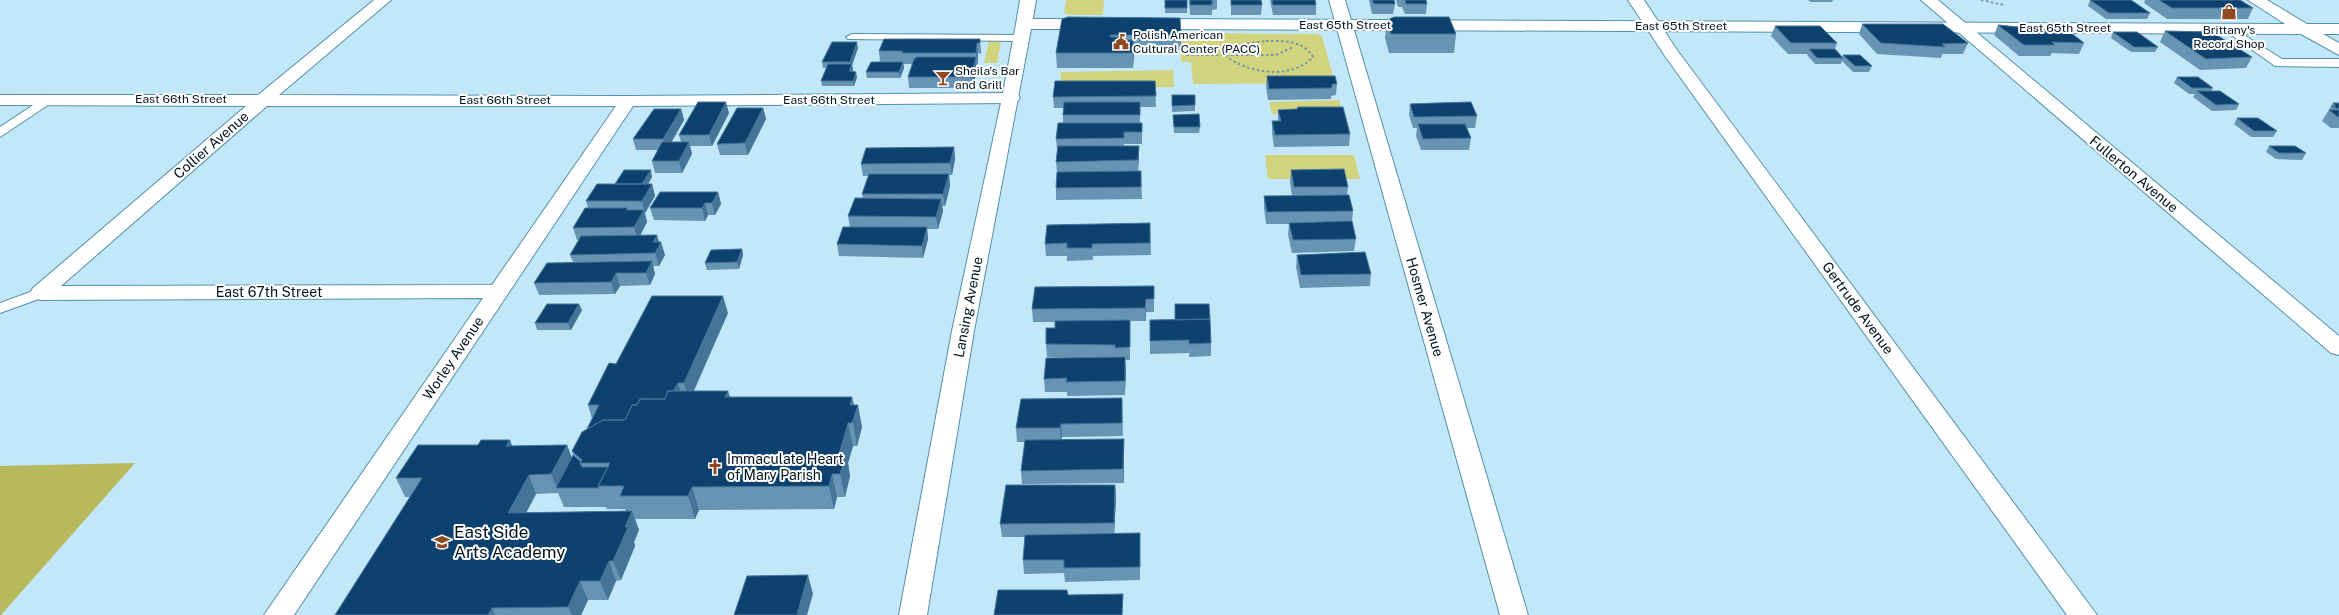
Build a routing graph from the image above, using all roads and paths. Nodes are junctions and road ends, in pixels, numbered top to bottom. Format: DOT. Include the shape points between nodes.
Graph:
graph roads {
  1 [pos="383,0"];
  2 [pos="1028,0"];
  3 [pos="1337,0"];
  4 [pos="1636,0"];
  5 [pos="1929,0"];
  6 [pos="2256,0"];
  7 [pos="1107,24"];
  8 [pos="1131,24"];
  9 [pos="1343,25"];
  10 [pos="1654,25"];
  11 [pos="1962,27"];
  12 [pos="2228,28"];
  13 [pos="2304,29"];
  14 [pos="2339,29"];
  15 [pos="1022,31"];
  16 [pos="852,37"];
  17 [pos="1184,39"];
  18 [pos="1305,41"];
  19 [pos="1298,44"];
  20 [pos="2339,50"];
  21 [pos="1225,55"];
  22 [pos="2339,63"];
  23 [pos="1011,98"];
  24 [pos="264,99"];
  25 [pos="0,100"];
  26 [pos="48,100"];
  27 [pos="628,101"];
  28 [pos="0,133"];
  29 [pos="498,291"];
  30 [pos="41,293"];
  31 [pos="0,308"];
  32 [pos="2339,348"];
  33 [pos="278,615"];
  34 [pos="913,615"];
  35 [pos="1514,615"];
  36 [pos="2083,615"];
  1 -- 24 [label="street, Collier Avenue"];
  2 -- 15 [label="street, Lansing Avenue"];
  3 -- 9 [label="street, Hosmer Avenue"];
  4 -- 10 [label="street, Gertrude Avenue"];
  5 -- 11 [label="street, Fullerton Avenue"];
  6 -- 13 [label="street"];
  7 -- 15 [label="street"];
  8 -- 9 [label="street, East 65th Street"];
  9 -- 10 [label="street, East 65th Street"];
  9 -- 35 [label="street, Hosmer Avenue"];
  10 -- 11 [label="street, East 65th Street"];
  10 -- 36 [label="street, Gertrude Avenue" via="1676,59"];
  11 -- 12 [label="street, East 65th Street"];
  11 -- 32 [label="street, Fullerton Avenue"];
  12 -- 13 [label="street, East 65th Street"];
  12 -- 22 [label="lane" via="2279,63"];
  13 -- 14 [label="street, East 65th Street"];
  13 -- 20 [label="street"];
  15 -- 16 [label="lane"];
  15 -- 23 [label="street, Lansing Avenue"];
  17 -- 21 [label="path" via="1185,54"];
  18 -- 19 [label="path"];
  19 -- 21 [label="path" via="1276,55"];
  19 -- 21 [label="path" via="1255,41 1236,45 1225,52"];
  19 -- 21 [label="path" via="1311,52 1311,61 1282,70 1249,69 1234,64"];
  23 -- 27 [label="street, East 66th Street"];
  23 -- 34 [label="street, Lansing Avenue" via="963,331"];
  24 -- 26 [label="street, East 66th Street"];
  24 -- 27 [label="street, East 66th Street"];
  24 -- 30 [label="street, Collier Avenue"];
  25 -- 26 [label="street, East 66th Street"];
  26 -- 28 [label="lane"];
  27 -- 29 [label="street, Worley Avenue"];
  29 -- 30 [label="street, East 67th Street"];
  29 -- 33 [label="street, Worley Avenue"];
  30 -- 31 [label="lane"];
}
